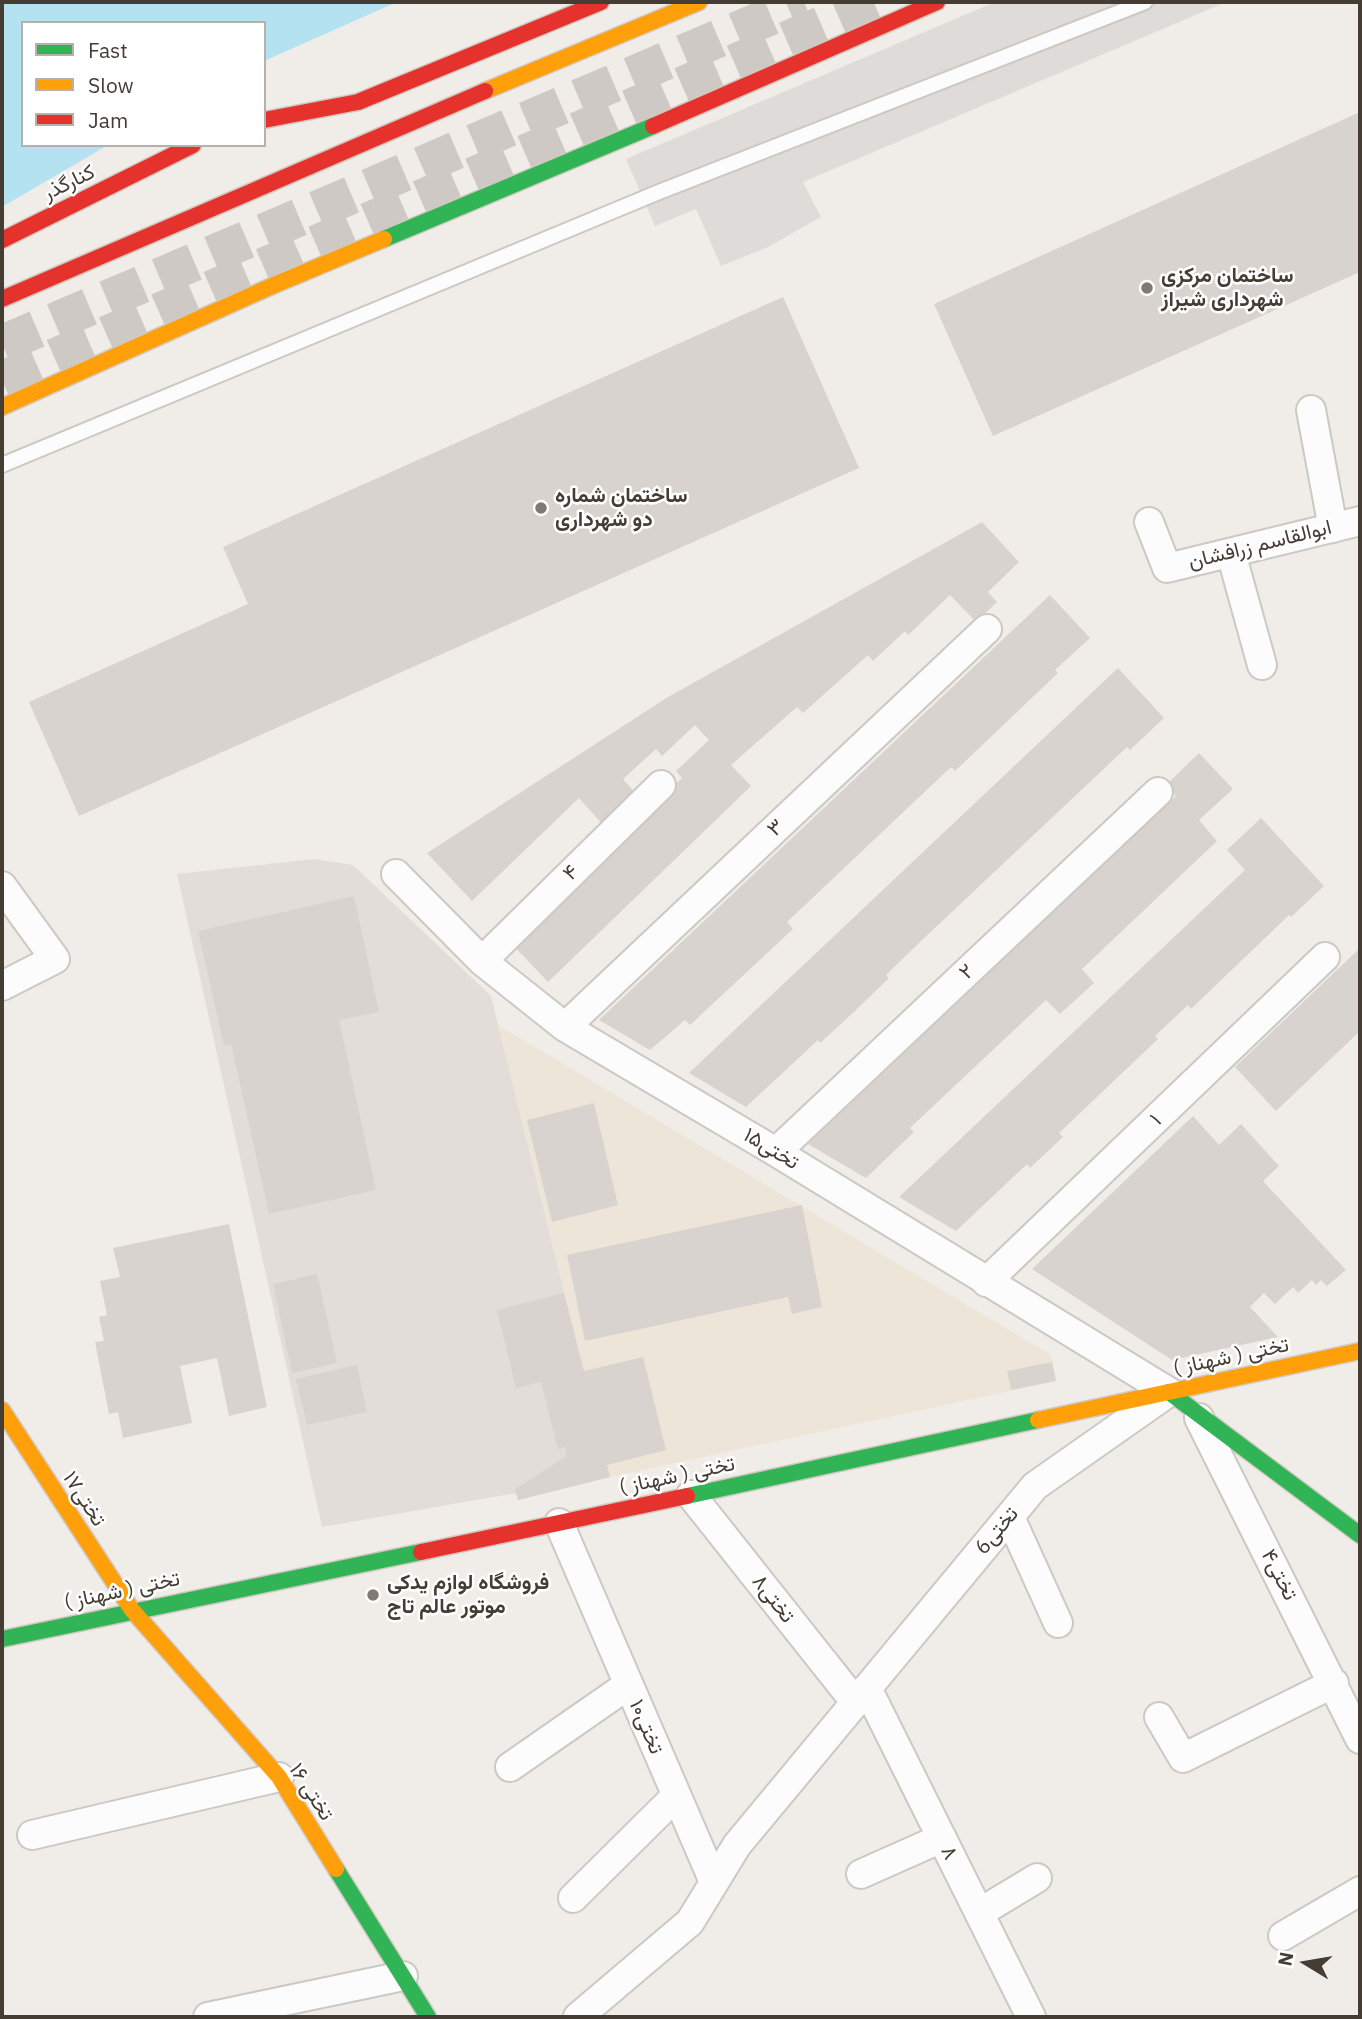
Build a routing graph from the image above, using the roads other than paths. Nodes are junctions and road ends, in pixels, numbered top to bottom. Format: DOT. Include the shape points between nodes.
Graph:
graph roads {
  1 [pos="601,2"];
  2 [pos="699,2"];
  3 [pos="936,2"];
  4 [pos="1146,2"];
  5 [pos="303,97"];
  6 [pos="266,112"];
  7 [pos="266,120"];
  8 [pos="189,147"];
  9 [pos="2,240"];
  10 [pos="2,299"];
  11 [pos="2,407"];
  12 [pos="1311,410"];
  13 [pos="2,465"];
  14 [pos="1360,521"];
  15 [pos="1149,522"];
  16 [pos="1333,527"];
  17 [pos="1231,552"];
  18 [pos="987,629"];
  19 [pos="1262,665"];
  20 [pos="661,785"];
  21 [pos="1158,792"];
  22 [pos="396,874"];
  23 [pos="2,886"];
  24 [pos="1325,957"];
  25 [pos="482,961"];
  26 [pos="2,986"];
  27 [pos="565,1027"];
  28 [pos="776,1152"];
  29 [pos="986,1282"];
  30 [pos="1360,1352"];
  31 [pos="1169,1392"];
  32 [pos="2,1410"];
  33 [pos="1196,1413"];
  34 [pos="691,1495"];
  35 [pos="1010,1517"];
  36 [pos="559,1523"];
  37 [pos="1360,1535"];
  38 [pos="132,1610"];
  39 [pos="1059,1623"];
  40 [pos="2,1639"];
  41 [pos="1334,1683"];
  42 [pos="628,1685"];
  43 [pos="862,1695"];
  44 [pos="1159,1717"];
  45 [pos="1360,1739"];
  46 [pos="510,1767"];
  47 [pos="279,1777"];
  48 [pos="676,1796"];
  49 [pos="32,1835"];
  50 [pos="942,1838"];
  51 [pos="861,1874"];
  52 [pos="1037,1878"];
  53 [pos="714,1882"];
  54 [pos="1360,1891"];
  55 [pos="573,1898"];
  56 [pos="979,1913"];
  57 [pos="1283,1936"];
  58 [pos="403,1976"];
  59 [pos="208,2017"];
  60 [pos="428,2017"];
  61 [pos="578,2017"];
  62 [pos="1031,2017"];
  1 -- 7 [label="street" via="358,102"];
  2 -- 10 [label="street"];
  3 -- 11 [label="street" via="272,286"];
  4 -- 13 [label="lane" via="659,191"];
  5 -- 6 [label="street"];
  8 -- 9 [label="street, کنارگذر"];
  12 -- 16 [label="street"];
  14 -- 16 [label="street, ابوالقاسم زرافشان"];
  15 -- 17 [label="street, ابوالقاسم زرافشان" via="1167,568"];
  16 -- 17 [label="street, ابوالقاسم زرافشان"];
  17 -- 19 [label="street"];
  18 -- 27 [label="street, ۳"];
  20 -- 25 [label="street, ۴"];
  21 -- 28 [label="street, ۲"];
  22 -- 25 [label="street, تختی۱۵"];
  23 -- 26 [label="street" via="55,958"];
  24 -- 29 [label="street, ۱"];
  25 -- 27 [label="street, تختی۱۵"];
  27 -- 28 [label="street, تختی۱۵"];
  28 -- 29 [label="street, تختی۱۵"];
  29 -- 31 [label="street, تختی۱۵"];
  30 -- 31 [label="street, تختی ( شهناز )"];
  31 -- 33 [label="street"];
  31 -- 34 [label="street, تختی ( شهناز )"];
  31 -- 35 [label="street, 6تختی" via="1035,1486"];
  32 -- 38 [label="street, تختی۱۷"];
  33 -- 37 [label="street"];
  33 -- 41 [label="street, تختی۴"];
  34 -- 36 [label="street, تختی ( شهناز )"];
  34 -- 43 [label="street, تختی۸"];
  35 -- 39 [label="street"];
  35 -- 43 [label="street, 6تختی"];
  36 -- 38 [label="street, تختی ( شهناز )"];
  36 -- 42 [label="street, تختی۱۰"];
  38 -- 40 [label="street, تختی ( شهناز )"];
  38 -- 47 [label="street, تختی ۱۶"];
  41 -- 44 [label="street" via="1183,1758"];
  41 -- 45 [label="street, تختی۴"];
  42 -- 46 [label="street"];
  42 -- 48 [label="street, تختی۱۰"];
  43 -- 50 [label="street, ۸"];
  43 -- 53 [label="street, 6تختی" via="737,1845"];
  47 -- 49 [label="street"];
  47 -- 58 [label="street, تختی ۱۶"];
  48 -- 53 [label="street, تختی۱۰"];
  48 -- 55 [label="street"];
  50 -- 51 [label="street"];
  50 -- 56 [label="street, ۸"];
  52 -- 56 [label="street"];
  53 -- 61 [label="street, 6تختی" via="690,1922"];
  54 -- 57 [label="street"];
  56 -- 62 [label="street, ۸"];
  58 -- 59 [label="street"];
  58 -- 60 [label="street, تختی ۱۶"];
}
